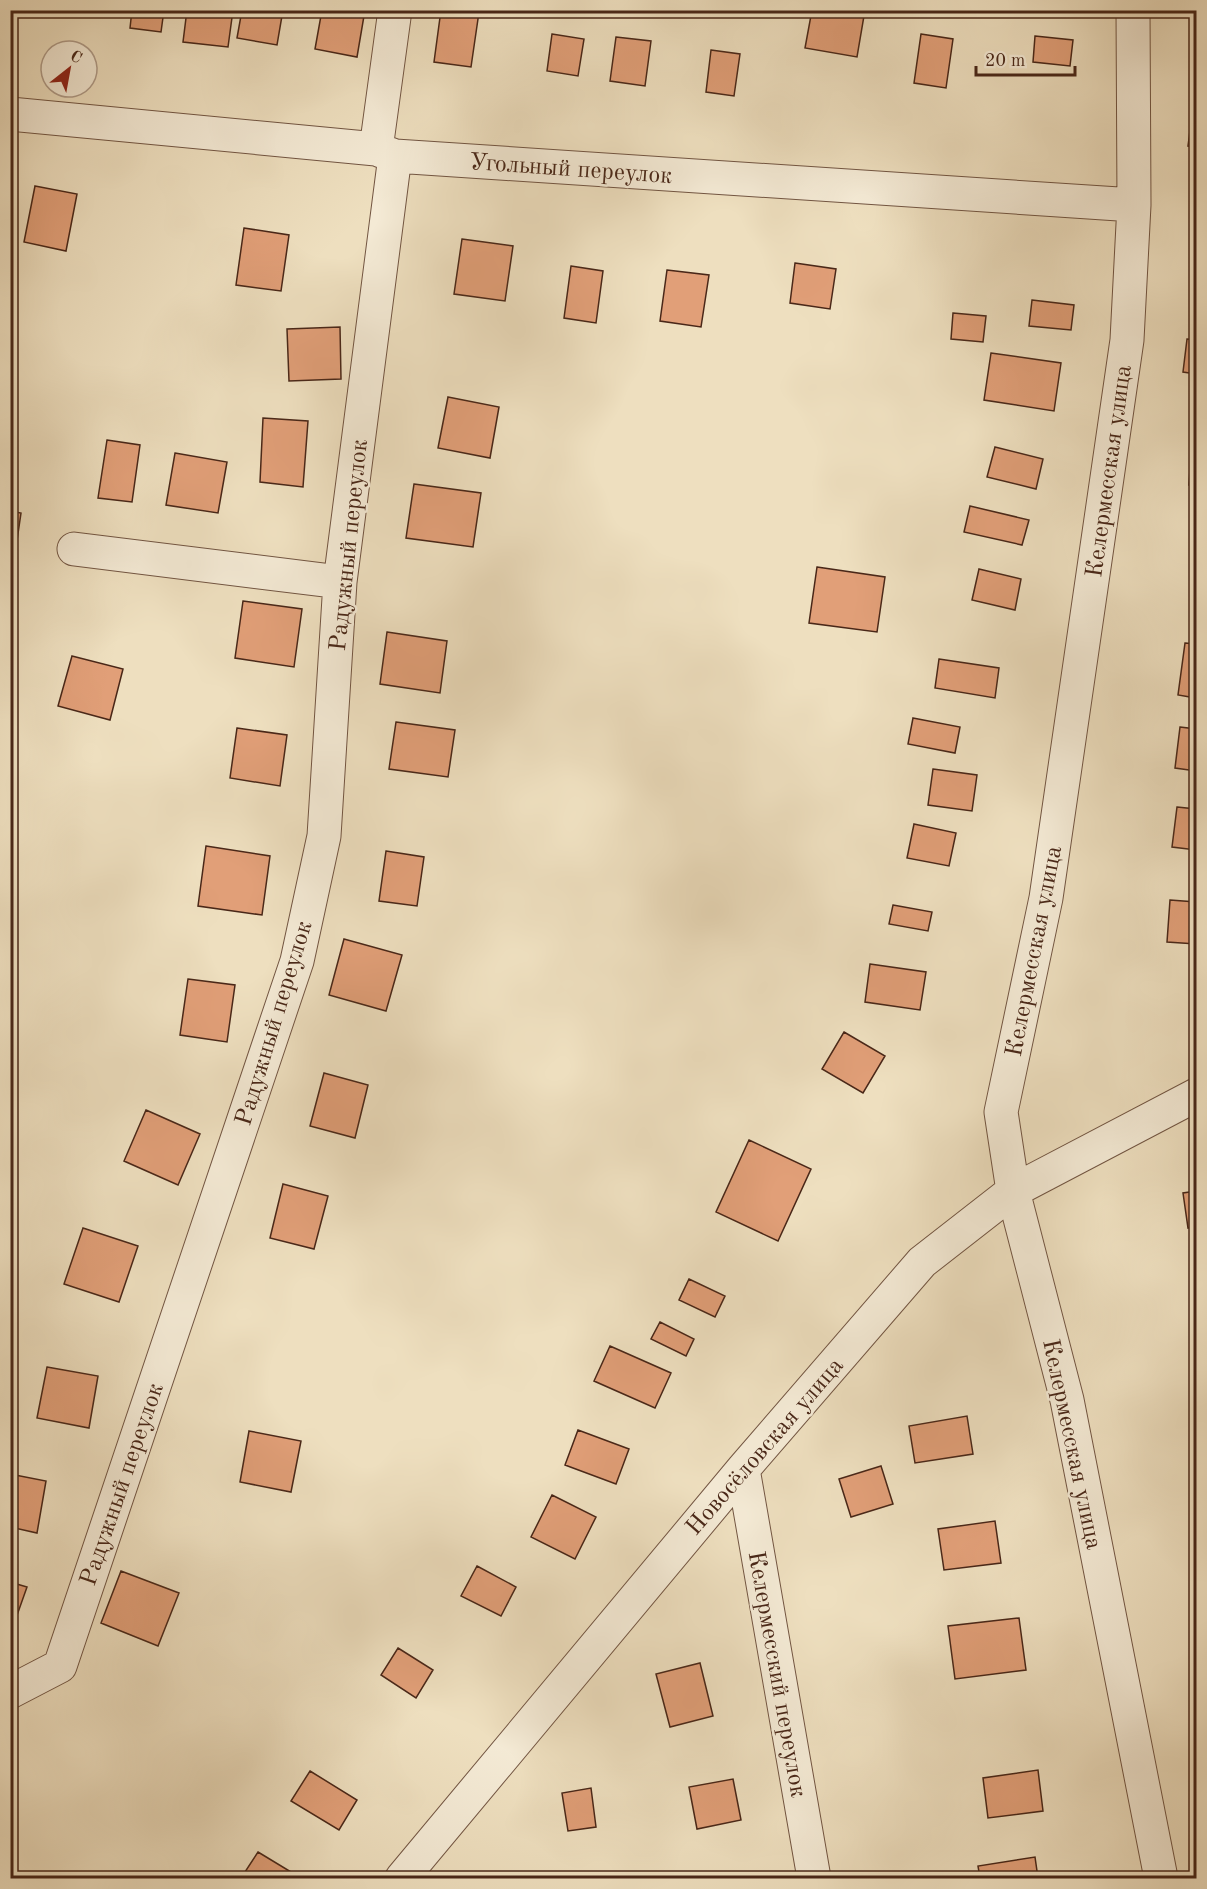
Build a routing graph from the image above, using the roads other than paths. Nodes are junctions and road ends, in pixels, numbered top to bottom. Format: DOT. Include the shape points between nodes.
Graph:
graph roads {
  1 [pos="395,10"];
  2 [pos="1133,10"];
  3 [pos="10,114"];
  4 [pos="386,153"];
  5 [pos="1134,205"];
  6 [pos="74,549"];
  7 [pos="340,582"];
  8 [pos="1197,1095"];
  9 [pos="1013,1191"];
  10 [pos="742,1469"];
  11 [pos="10,1692"];
  12 [pos="402,1878"];
  13 [pos="814,1878"];
  14 [pos="1161,1878"];
  1 -- 4 [label="street, Радужный переулок"];
  2 -- 5 [label="street, Келермесская улица"];
  3 -- 4 [label="street, Угольный переулок"];
  4 -- 5 [label="street, Угольный переулок"];
  4 -- 7 [label="street, Радужный переулок"];
  5 -- 9 [label="street, Келермесская улица" via="1127,340 1048,886 1001,1112"];
  6 -- 7 [label="street"];
  7 -- 11 [label="street, Радужный переулок" via="324,836 297,961 60,1666"];
  8 -- 9 [label="street, Новосёловская улица"];
  9 -- 10 [label="street, Новосёловская улица" via="922,1263"];
  9 -- 14 [label="street, Келермесская улица" via="1066,1400"];
  10 -- 12 [label="street, Новосёловская улица"];
  10 -- 13 [label="street, Келермесский переулок"];
}
